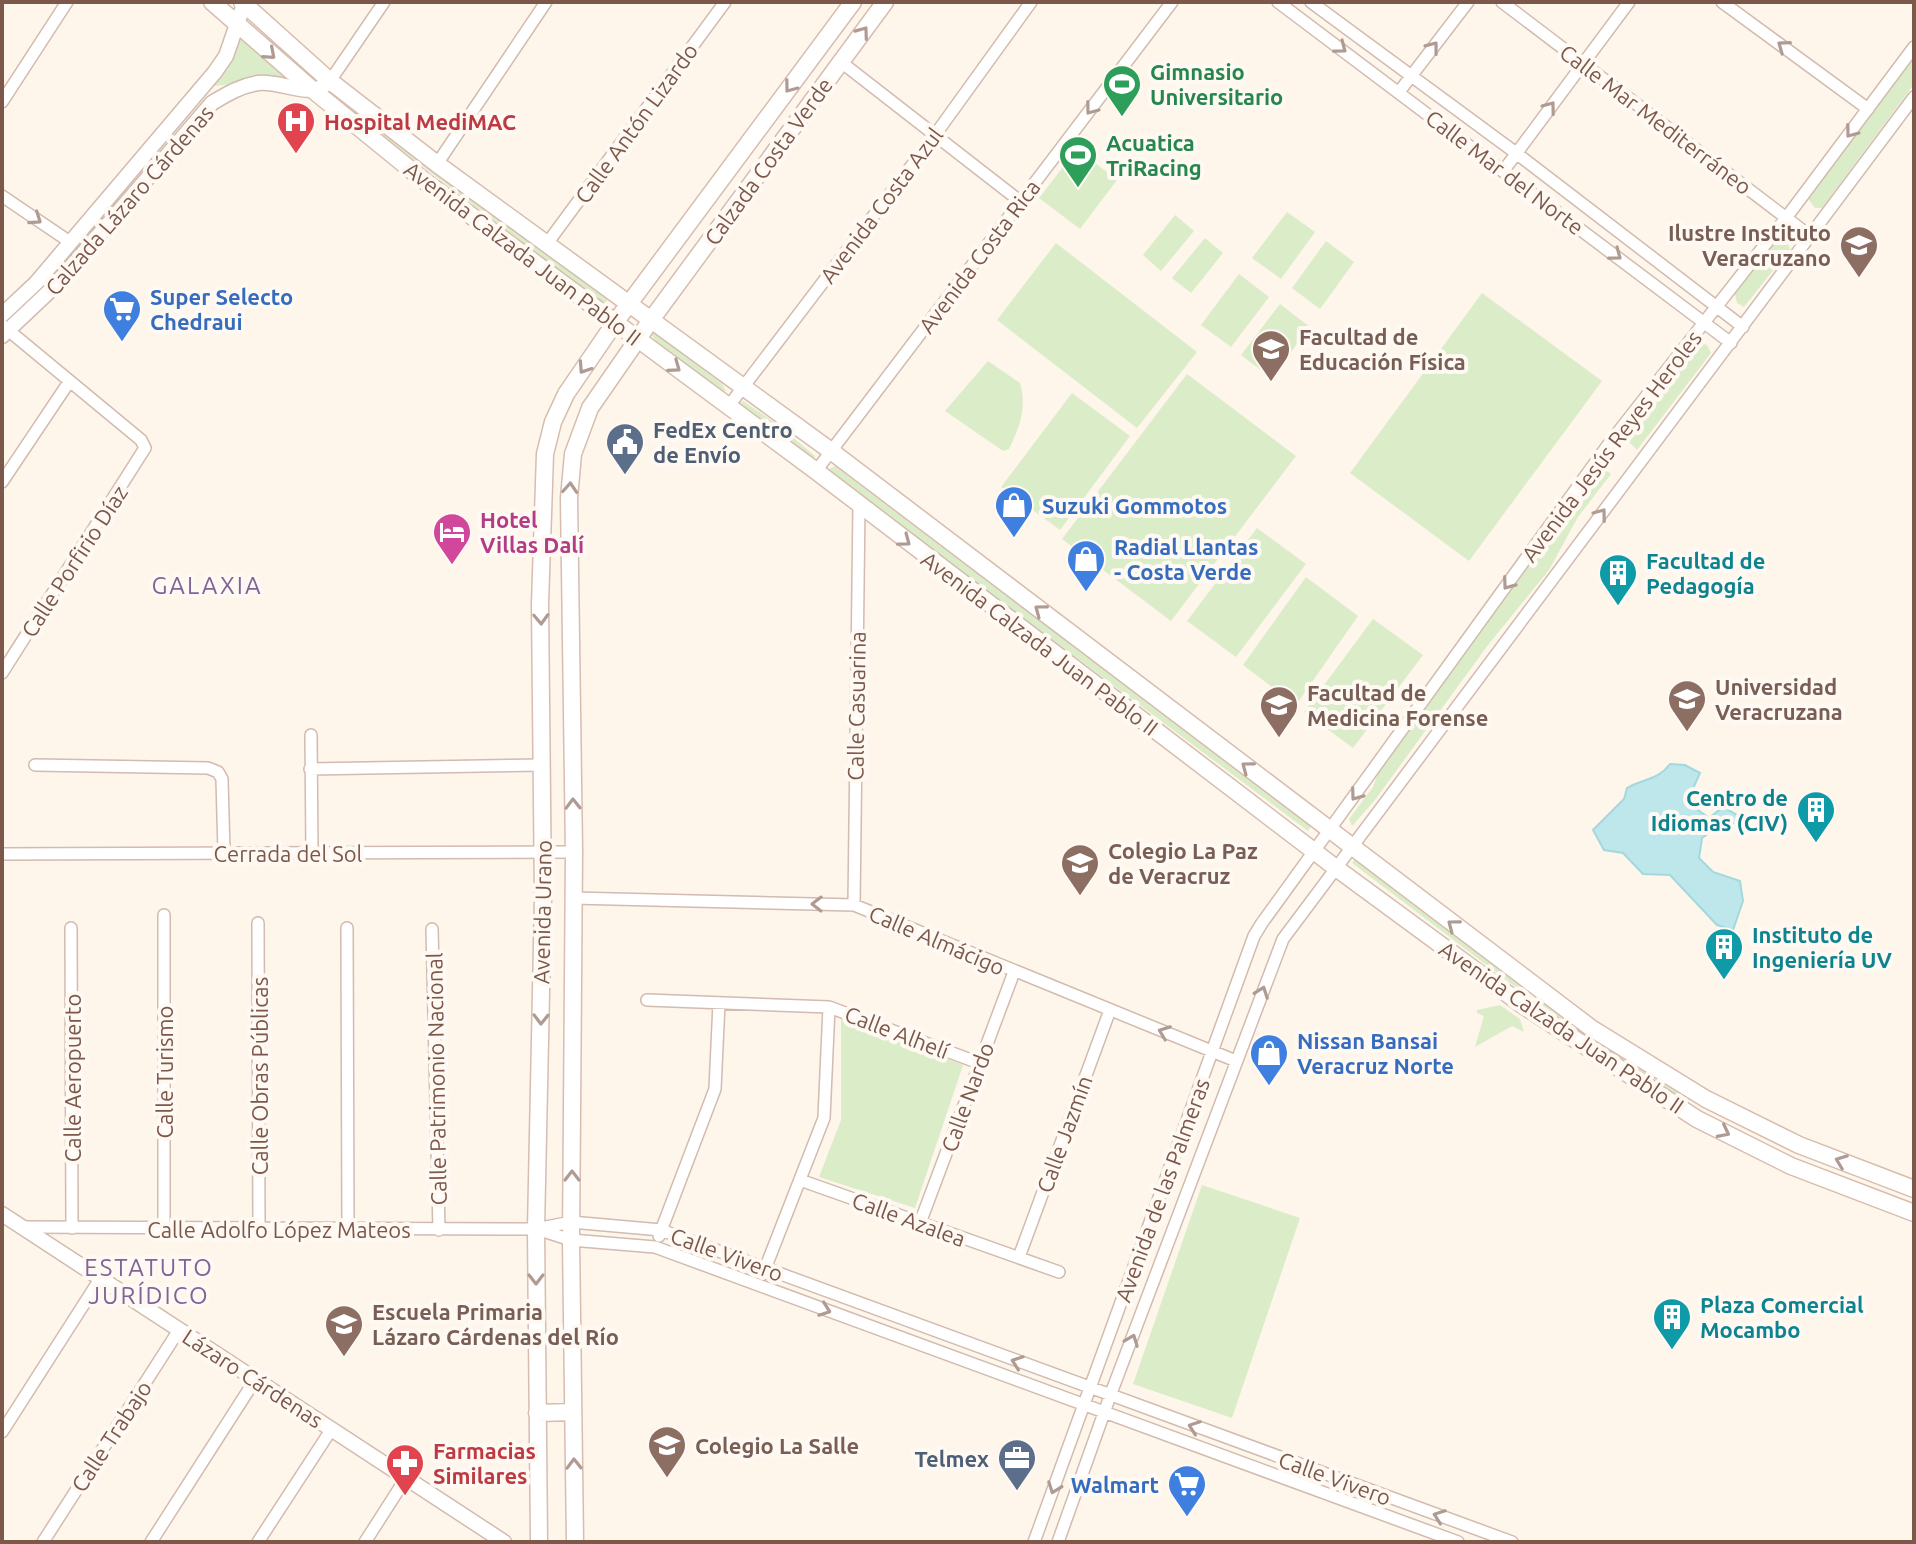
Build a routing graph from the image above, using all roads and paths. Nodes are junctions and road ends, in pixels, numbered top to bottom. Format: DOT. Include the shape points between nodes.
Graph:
graph roads {
  1 [pos="67,2"];
  2 [pos="212,2"];
  3 [pos="384,2"];
  4 [pos="546,2"];
  5 [pos="725,2"];
  6 [pos="853,2"];
  7 [pos="885,2"];
  8 [pos="1031,2"];
  9 [pos="1172,2"];
  10 [pos="1278,2"];
  11 [pos="1468,2"];
  12 [pos="1502,2"];
  13 [pos="1629,2"];
  14 [pos="1722,2"];
  15 [pos="244,3"];
  16 [pos="1318,4"];
  17 [pos="236,24"];
  18 [pos="1308,24"];
  19 [pos="1914,47"];
  20 [pos="841,62"];
  21 [pos="1583,63"];
  22 [pos="1411,76"];
  23 [pos="330,81"];
  24 [pos="314,91"];
  25 [pos="1399,92"];
  26 [pos="1914,97"];
  27 [pos="2,102"];
  28 [pos="1868,109"];
  29 [pos="935,135"];
  30 [pos="1516,153"];
  31 [pos="437,164"];
  32 [pos="1504,170"];
  33 [pos="2,196"];
  34 [pos="1021,202"];
  35 [pos="1786,218"];
  36 [pos="1810,236"];
  37 [pos="70,242"];
  38 [pos="546,245"];
  39 [pos="629,305"];
  40 [pos="1716,306"];
  41 [pos="2,315"];
  42 [pos="651,320"];
  43 [pos="1703,322"];
  44 [pos="614,324"];
  45 [pos="1743,327"];
  46 [pos="4,330"];
  47 [pos="636,339"];
  48 [pos="1731,343"];
  49 [pos="69,382"];
  50 [pos="742,387"];
  51 [pos="728,407"];
  52 [pos="831,451"];
  53 [pos="816,471"];
  54 [pos="2,482"];
  55 [pos="859,506"];
  56 [pos="540,583"];
  57 [pos="570,583"];
  58 [pos="2,673"];
  59 [pos="311,735"];
  60 [pos="35,765"];
  61 [pos="543,765"];
  62 [pos="310,769"];
  63 [pos="1330,830"];
  64 [pos="1351,847"];
  65 [pos="1315,851"];
  66 [pos="543,852"];
  67 [pos="574,852"];
  68 [pos="224,853"];
  69 [pos="312,853"];
  70 [pos="2,854"];
  71 [pos="1336,868"];
  72 [pos="573,898"];
  73 [pos="854,905"];
  74 [pos="164,915"];
  75 [pos="258,923"];
  76 [pos="71,928"];
  77 [pos="347,928"];
  78 [pos="432,929"];
  79 [pos="1014,972"];
  80 [pos="1535,987"];
  81 [pos="647,1000"];
  82 [pos="719,1003"];
  83 [pos="1524,1006"];
  84 [pos="829,1007"];
  85 [pos="1110,1010"];
  86 [pos="1211,1050"];
  87 [pos="1236,1061"];
  88 [pos="979,1063"];
  89 [pos="1799,1145"];
  90 [pos="1791,1166"];
  91 [pos="800,1180"];
  92 [pos="1914,1189"];
  93 [pos="1914,1213"];
  94 [pos="2,1214"];
  95 [pos="571,1222"];
  96 [pos="920,1223"];
  97 [pos="22,1227"];
  98 [pos="72,1228"];
  99 [pos="164,1229"];
  100 [pos="348,1229"];
  101 [pos="536,1229"];
  102 [pos="259,1230"];
  103 [pos="439,1230"];
  104 [pos="661,1230"];
  105 [pos="571,1240"];
  106 [pos="655,1247"];
  107 [pos="1019,1257"];
  108 [pos="765,1268"];
  109 [pos="1059,1272"];
  110 [pos="100,1279"];
  111 [pos="758,1285"];
  112 [pos="861,1304"];
  113 [pos="856,1321"];
  114 [pos="926,1328"];
  115 [pos="179,1330"];
  116 [pos="920,1345"];
  117 [pos="255,1380"];
  118 [pos="1091,1389"];
  119 [pos="1110,1396"];
  120 [pos="1084,1405"];
  121 [pos="573,1412"];
  122 [pos="537,1413"];
  123 [pos="1104,1413"];
  124 [pos="331,1430"];
  125 [pos="2,1432"];
  126 [pos="406,1478"];
  127 [pos="481,1536"];
  128 [pos="43,1542"];
  129 [pos="151,1542"];
  130 [pos="258,1542"];
  131 [pos="365,1542"];
  132 [pos="504,1542"];
  133 [pos="539,1542"];
  134 [pos="575,1542"];
  135 [pos="1034,1542"];
  136 [pos="1058,1542"];
  137 [pos="1458,1542"];
  138 [pos="1512,1542"];
  1 -- 27 [label="street"];
  2 -- 17 [label="main road, Avenida Calzada Juan Pablo II"];
  3 -- 23 [label="street"];
  4 -- 31 [label="street"];
  5 -- 38 [label="street, Calle Antón Lizardo"];
  6 -- 39 [label="main road, Calzada Costa Verde, one-way"];
  20 -- 7 [label="main road, Calzada Costa Verde, one-way"];
  8 -- 29 [label="street, Avenida Costa Azul"];
  9 -- 34 [label="street, Avenida Costa Rica, one-way"];
  10 -- 18 [label="street, Calle Mar del Norte"];
  22 -- 11 [label="street, one-way"];
  12 -- 21 [label="street, Calle Mar Mediterráneo"];
  13 -- 21 [label="street"];
  28 -- 14 [label="street, one-way"];
  15 -- 17 [label="street, Calzada Lázaro Cárdenas"];
  15 -- 23 [label="main road, Avenida Calzada Juan Pablo II"];
  16 -- 18 [label="street"];
  16 -- 22 [label="street, Calle Mar del Norte"];
  17 -- 24 [label="main road, Avenida Calzada Juan Pablo II, one-way"];
  17 -- 37 [label="street, Calzada Lázaro Cárdenas" via="215,72"];
  18 -- 25 [label="street, Calle Mar del Norte, one-way"];
  19 -- 28 [label="street, Avenida Jesús Reyes Heroles"];
  20 -- 29 [label="street"];
  20 -- 42 [label="main road, Calzada Costa Verde"];
  30 -- 21 [label="street, one-way"];
  21 -- 35 [label="street, Calle Mar Mediterráneo"];
  22 -- 25 [label="street"];
  22 -- 30 [label="street, Calle Mar del Norte"];
  23 -- 24 [label="street"];
  23 -- 31 [label="main road, Avenida Calzada Juan Pablo II"];
  24 -- 44 [label="main road, Avenida Calzada Juan Pablo II"];
  24 -- 46 [label="street, Calzada Lázaro Cárdenas" via="261,83 237,88 212,103 56,285"];
  25 -- 32 [label="street, Calle Mar del Norte"];
  26 -- 36 [label="street, Avenida Jesús Reyes Heroles"];
  28 -- 35 [label="street, Avenida Jesús Reyes Heroles, one-way"];
  29 -- 34 [label="street"];
  29 -- 50 [label="street, Avenida Costa Azul"];
  30 -- 32 [label="street"];
  30 -- 40 [label="street, Calle Mar del Norte"];
  31 -- 38 [label="main road, Avenida Calzada Juan Pablo II"];
  32 -- 43 [label="street, Calle Mar del Norte, one-way"];
  33 -- 37 [label="street, one-way"];
  34 -- 52 [label="street, Avenida Costa Rica"];
  35 -- 36 [label="street, Calle Mar Mediterráneo"];
  35 -- 40 [label="street, Avenida Jesús Reyes Heroles"];
  36 -- 45 [label="street, Avenida Jesús Reyes Heroles"];
  37 -- 41 [label="street, Calzada Lázaro Cárdenas"];
  38 -- 39 [label="main road, Avenida Calzada Juan Pablo II"];
  39 -- 42 [label="main road, Avenida Calzada Juan Pablo II"];
  39 -- 44 [label="main road, Avenida Urano"];
  40 -- 43 [label="street, Avenida Jesús Reyes Heroles"];
  40 -- 45 [label="street, Calle Mar del Norte"];
  42 -- 47 [label="main road, Avenida Urano"];
  42 -- 50 [label="main road, Avenida Calzada Juan Pablo II"];
  43 -- 48 [label="street, Calle Mar del Norte"];
  43 -- 63 [label="street, Avenida Jesús Reyes Heroles, one-way"];
  44 -- 47 [label="main road, Avenida Calzada Juan Pablo II"];
  44 -- 56 [label="main road, Avenida Urano, one-way" via="553,422 545,454"];
  45 -- 48 [label="street, Avenida Jesús Reyes Heroles"];
  46 -- 49 [label="street"];
  47 -- 51 [label="main road, Avenida Calzada Juan Pablo II, one-way"];
  57 -- 47 [label="main road, Avenida Urano, one-way" via="573,454 590,408"];
  64 -- 48 [label="street, Avenida Jesús Reyes Heroles, one-way"];
  49 -- 54 [label="street"];
  49 -- 58 [label="street, Calle Porfirio Díaz" via="145,448"];
  50 -- 51 [label="street, Avenida Costa Azul"];
  50 -- 52 [label="main road, Avenida Calzada Juan Pablo II"];
  51 -- 53 [label="main road, Avenida Calzada Juan Pablo II"];
  52 -- 53 [label="street, Avenida Costa Rica"];
  63 -- 52 [label="main road, Avenida Calzada Juan Pablo II, one-way"];
  53 -- 55 [label="main road, Avenida Calzada Juan Pablo II"];
  55 -- 65 [label="main road, Avenida Calzada Juan Pablo II, one-way"];
  55 -- 73 [label="street, Calle Casuarina"];
  56 -- 57 [label="main road"];
  56 -- 61 [label="main road, Avenida Urano, one-way"];
  67 -- 57 [label="main road, Avenida Urano, one-way"];
  59 -- 62 [label="street"];
  60 -- 68 [label="street" via="218,772"];
  61 -- 62 [label="street"];
  61 -- 66 [label="main road, Avenida Urano"];
  62 -- 69 [label="street"];
  63 -- 64 [label="main road, Avenida Calzada Juan Pablo II"];
  63 -- 65 [label="street, Avenida Jesús Reyes Heroles"];
  64 -- 71 [label="street, Avenida Jesús Reyes Heroles"];
  80 -- 64 [label="main road, Avenida Calzada Juan Pablo II, one-way"];
  65 -- 71 [label="main road, Avenida Calzada Juan Pablo II"];
  65 -- 86 [label="street, Avenida de las Palmeras" via="1254,936"];
  66 -- 67 [label="street, Cerrada del Sol"];
  66 -- 69 [label="street, Cerrada del Sol"];
  66 -- 101 [label="main road, Avenida Urano, one-way"];
  67 -- 72 [label="main road, Avenida Urano"];
  68 -- 69 [label="street, Cerrada del Sol"];
  68 -- 70 [label="street, Cerrada del Sol"];
  71 -- 83 [label="main road, Avenida Calzada Juan Pablo II"];
  87 -- 71 [label="street, Avenida de las Palmeras, one-way" via="1283,939"];
  73 -- 72 [label="street, Calle Almácigo, one-way"];
  95 -- 72 [label="main road, Avenida Urano, one-way"];
  73 -- 79 [label="street, Calle Almácigo"];
  74 -- 99 [label="street, Calle Turismo"];
  75 -- 102 [label="street, Calle Obras Públicas"];
  76 -- 98 [label="street, Calle Aeropuerto"];
  77 -- 100 [label="street"];
  78 -- 103 [label="street, Calle Patrimonio Nacional"];
  79 -- 85 [label="street, Calle Almácigo"];
  79 -- 88 [label="street, Calle Nardo"];
  80 -- 83 [label="main road"];
  80 -- 89 [label="main road, Avenida Calzada Juan Pablo II" via="1682,1086"];
  81 -- 82 [label="street, Calle Alhelí"];
  82 -- 84 [label="street, Calle Alhelí"];
  82 -- 104 [label="street" via="715,1089"];
  83 -- 90 [label="main road, Avenida Calzada Juan Pablo II, one-way" via="1697,1119"];
  84 -- 88 [label="street, Calle Alhelí"];
  84 -- 91 [label="street" via="824,1118"];
  86 -- 85 [label="street, Calle Almácigo, one-way"];
  85 -- 107 [label="street, Calle Jazmín"];
  86 -- 87 [label="street, Calle Almácigo"];
  86 -- 118 [label="street, Avenida de las Palmeras"];
  119 -- 87 [label="street, Avenida de las Palmeras, one-way"];
  88 -- 96 [label="street, Calle Nardo"];
  89 -- 90 [label="main road"];
  92 -- 89 [label="main road, Avenida Calzada Juan Pablo II, one-way"];
  90 -- 93 [label="main road, Avenida Calzada Juan Pablo II"];
  91 -- 96 [label="street, Calle Azalea"];
  91 -- 108 [label="street"];
  94 -- 97 [label="street, Lázaro Cárdenas"];
  95 -- 101 [label="street, Calle Vivero"];
  95 -- 104 [label="street, Calle Vivero"];
  95 -- 105 [label="main road, Avenida Urano"];
  96 -- 107 [label="street, Calle Azalea"];
  97 -- 98 [label="street, Calle Adolfo López Mateos"];
  97 -- 110 [label="street, Lázaro Cárdenas"];
  98 -- 99 [label="street, Calle Adolfo López Mateos"];
  99 -- 102 [label="street, Calle Adolfo López Mateos"];
  100 -- 102 [label="street, Calle Adolfo López Mateos"];
  100 -- 103 [label="street, Calle Adolfo López Mateos"];
  101 -- 103 [label="street, Calle Adolfo López Mateos"];
  101 -- 105 [label="street, Calle Vivero"];
  101 -- 122 [label="main road, Avenida Urano, one-way"];
  104 -- 106 [label="street"];
  104 -- 108 [label="street, Calle Vivero"];
  105 -- 106 [label="street, Calle Vivero"];
  105 -- 121 [label="main road, Avenida Urano"];
  106 -- 111 [label="street, Calle Vivero"];
  107 -- 109 [label="street, Calle Azalea"];
  108 -- 111 [label="street"];
  108 -- 112 [label="street, Calle Vivero"];
  110 -- 115 [label="street, Lázaro Cárdenas"];
  110 -- 125 [label="street"];
  111 -- 113 [label="street, Calle Vivero, one-way"];
  112 -- 113 [label="street"];
  112 -- 114 [label="street, Calle Vivero"];
  113 -- 116 [label="street, Calle Vivero"];
  114 -- 116 [label="street"];
  118 -- 114 [label="street, Calle Vivero, one-way"];
  115 -- 117 [label="street, Lázaro Cárdenas"];
  115 -- 128 [label="street, Calle Trabajo"];
  116 -- 120 [label="street, Calle Vivero"];
  117 -- 124 [label="street, Lázaro Cárdenas"];
  117 -- 129 [label="street"];
  118 -- 119 [label="street, Calle Vivero"];
  118 -- 120 [label="street, Avenida de las Palmeras"];
  119 -- 123 [label="street, Avenida de las Palmeras"];
  138 -- 119 [label="street, Calle Vivero, one-way"];
  120 -- 123 [label="street, Calle Vivero"];
  120 -- 135 [label="street, Avenida de las Palmeras, one-way"];
  121 -- 122 [label="main road"];
  134 -- 121 [label="main road, Avenida Urano, one-way"];
  122 -- 133 [label="main road, Avenida Urano"];
  123 -- 136 [label="street, Avenida de las Palmeras"];
  123 -- 137 [label="street, Calle Vivero"];
  124 -- 126 [label="street, Lázaro Cárdenas"];
  124 -- 130 [label="street"];
  126 -- 127 [label="street, Lázaro Cárdenas"];
  126 -- 131 [label="street"];
  127 -- 132 [label="street, Lázaro Cárdenas"];
}
